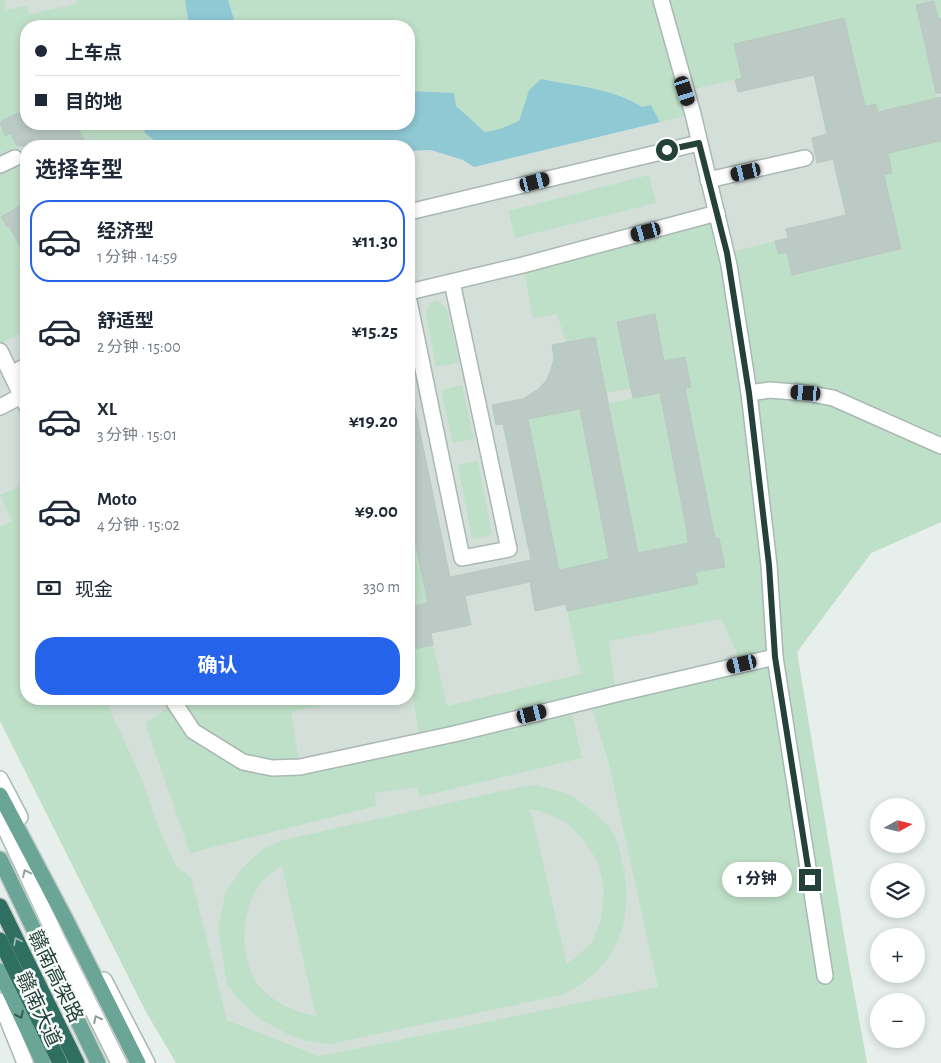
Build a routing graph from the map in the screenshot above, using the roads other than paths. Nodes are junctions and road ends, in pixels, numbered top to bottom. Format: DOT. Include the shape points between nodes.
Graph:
graph roads {
  1 [pos="661,0"];
  2 [pos="699,143"];
  3 [pos="16,158"];
  4 [pos="805,158"];
  5 [pos="0,165"];
  6 [pos="708,180"];
  7 [pos="415,211"];
  8 [pos="717,213"];
  9 [pos="452,282"];
  10 [pos="415,291"];
  11 [pos="415,329"];
  12 [pos="0,351"];
  13 [pos="20,369"];
  14 [pos="10,374"];
  15 [pos="20,393"];
  16 [pos="749,393"];
  17 [pos="20,402"];
  18 [pos="0,407"];
  19 [pos="941,446"];
  20 [pos="775,657"];
  21 [pos="176,705"];
  22 [pos="0,778"];
  23 [pos="0,795"];
  24 [pos="0,817"];
  25 [pos="0,859"];
  26 [pos="0,906"];
  27 [pos="0,940"];
  28 [pos="0,971"];
  29 [pos="825,976"];
  30 [pos="0,1001"];
  31 [pos="25,1063"];
  32 [pos="42,1063"];
  33 [pos="60,1063"];
  34 [pos="77,1063"];
  35 [pos="98,1063"];
  36 [pos="119,1063"];
  37 [pos="138,1063"];
  38 [pos="147,1063"];
  1 -- 2 [label="street"];
  2 -- 6 [label="street"];
  2 -- 7 [label="street"];
  3 -- 5 [label="street"];
  4 -- 6 [label="street"];
  6 -- 8 [label="street"];
  8 -- 9 [label="street"];
  8 -- 16 [label="street" via="729,265"];
  9 -- 10 [label="street"];
  9 -- 11 [label="street" via="509,549 462,558"];
  12 -- 14 [label="street"];
  13 -- 14 [label="street"];
  14 -- 15 [label="street"];
  16 -- 19 [label="street" via="770,390 833,398"];
  16 -- 20 [label="street" via="769,565"];
  17 -- 18 [label="street"];
  20 -- 21 [label="street" via="454,734 300,766 272,768 244,762 193,731"];
  20 -- 29 [label="street"];
  22 -- 38 [label="street"];
  23 -- 37 [label="main road"];
  36 -- 24 [label="street, one-way"];
  25 -- 35 [label="main road, 赣南大道"];
  34 -- 26 [label="highway, 赣南高架路, one-way"];
  27 -- 33 [label="highway, 赣南高架路"];
  28 -- 32 [label="main road, 赣南大道, one-way"];
  30 -- 31 [label="street"];
}
